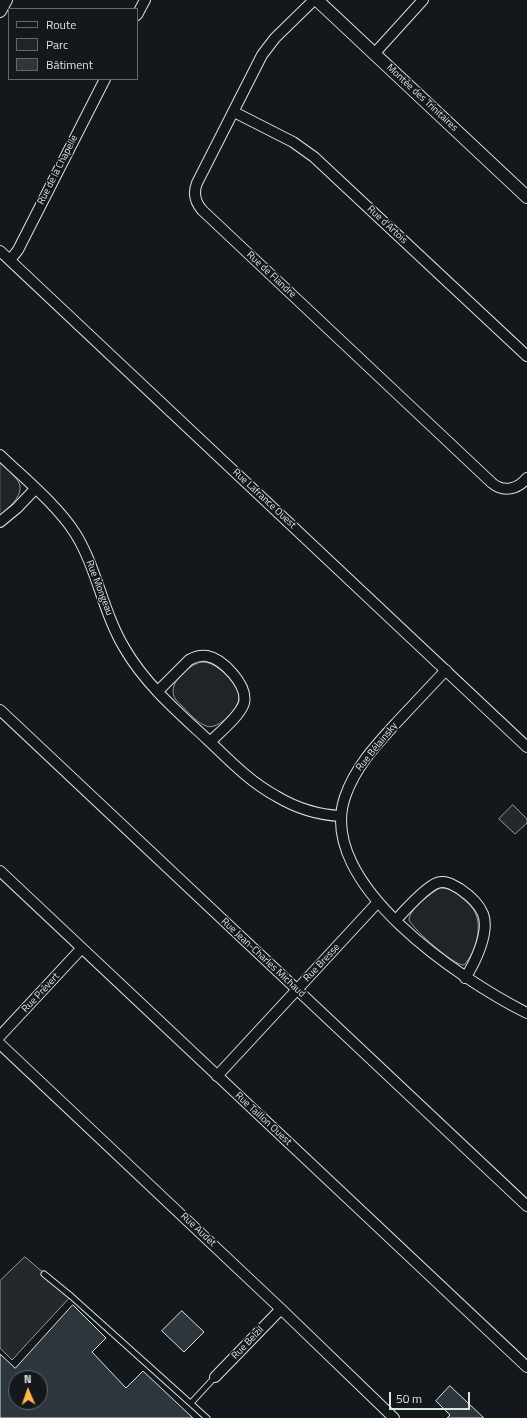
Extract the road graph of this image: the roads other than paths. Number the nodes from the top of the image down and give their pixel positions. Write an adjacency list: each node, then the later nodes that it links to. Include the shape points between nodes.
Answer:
1 (6, 0): 5 (street)
2 (145, 0): 6 (street)
3 (315, 0): 7 (street, Montée des Trinitaires); 9 (street, Rue de Flandre, via 266,49)
4 (423, 0): 7 (street)
5 (0, 11)
6 (138, 13)
7 (374, 54): 10 (street, Montée des Trinitaires)
8 (104, 80): 12 (street, Rue de la Chapelle, via 18,250)
9 (234, 112): 13 (street, Rue d'Artois, via 293,142 314,157); 15 (street, Rue de Flandre, via 196,186 195,197 200,207 492,483 509,489 519,486)
10 (527, 197)
11 (0, 251): 12 (street, Rue Lafrance Ouest)
12 (10, 260): 18 (street, Rue Lafrance Ouest)
13 (527, 356)
14 (0, 455): 16 (street, Rue Mongeau)
15 (527, 478)
16 (35, 489): 17 (street); 19 (street, Rue Mongeau, via 75,534 86,555 119,639 134,663)
17 (0, 522)
18 (446, 670): 22 (street, Rue Lafrance Ouest); 23 (street, Rue Bélainsky, via 362,764 345,796)
19 (158, 691): 21 (street, Rue Mongeau); 21 (street, via 195,657 212,658 230,671 240,683 245,697 238,713)
20 (0, 710): 29 (street, Rue Jean-Charles Michaud)
21 (210, 742): 23 (street, Rue Mongeau, via 244,773 274,795 300,808 329,816)
22 (527, 747)
23 (341, 816): 25 (street, Rue Bélainsky, via 350,860 362,882)
24 (0, 871): 27 (street, Rue Taillon Ouest)
25 (378, 902): 26 (street, Rue Bélainsky); 29 (street, Rue Bresse)
26 (396, 920): 28 (street, Rue Bélainsky); 28 (street, via 437,883 447,882 462,890 479,906 485,924 479,950)
27 (81, 949): 31 (street, Rue Prévert); 33 (street, Rue Taillon Ouest)
28 (465, 978): 30 (street, Rue Bélainsky)
29 (297, 990): 33 (street, Rue Bresse); 34 (street, Rue Jean-Charles Michaud)
30 (527, 1013)
31 (0, 1036)
32 (0, 1044): 36 (street, Rue Audet)
33 (217, 1076): 37 (street, Rue Taillon Ouest)
34 (527, 1206)
35 (44, 1274): 39 (lane)
36 (281, 1308): 38 (street, Rue Belzil); 41 (street, Rue Audet)
37 (527, 1367)
38 (215, 1377): 39 (lane)
39 (190, 1402): 40 (lane)
40 (207, 1418)
41 (394, 1418)

